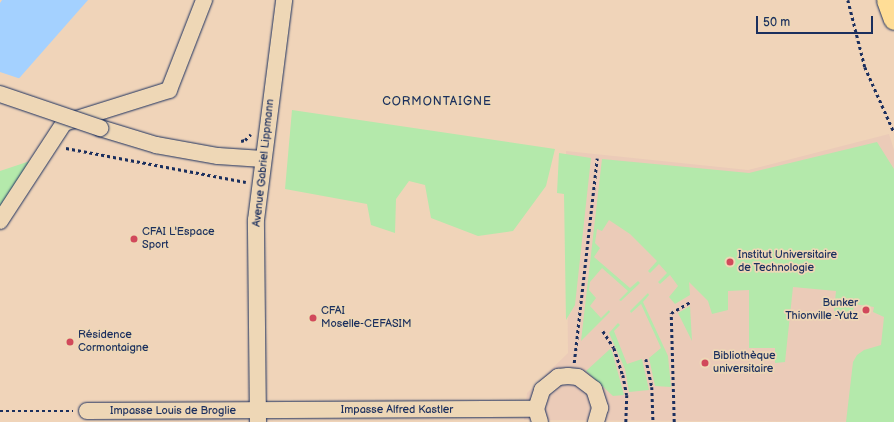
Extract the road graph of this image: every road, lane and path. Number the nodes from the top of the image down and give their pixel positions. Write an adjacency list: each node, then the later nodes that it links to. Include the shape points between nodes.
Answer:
1 (204, 0): 10 (street, via 169,90 64,123)
2 (284, 0): 12 (street, Avenue Gabriel Lippmann)
3 (848, 0): 8 (path, via 865,67)
4 (887, 0): 5 (main road)
5 (894, 19)
6 (0, 94): 12 (street, bridge, via 156,145 218,156)
7 (253, 126): 9 (path, via 252,133 245,140)
8 (894, 132)
9 (239, 141)
10 (48, 145): 13 (path); 14 (street)
11 (597, 158): 18 (path)
12 (263, 159): 13 (street, Avenue Gabriel Lippmann)
13 (260, 185): 21 (street, Avenue Gabriel Lippmann, via 256,220)
14 (0, 221)
15 (690, 302): 26 (path, via 671,313)
16 (603, 331): 24 (path, via 614,348 623,375)
17 (646, 359): 25 (path, via 652,387)
18 (573, 370)
19 (0, 411): 20 (path)
20 (87, 411): 21 (street, Impasse Louis de Broglie)
21 (258, 416): 22 (street, Impasse Alfred Kastler)
22 (538, 416): 23 (street, via 542,390 549,382 558,377 578,377 594,389 599,398 600,408)
23 (596, 422)
24 (626, 422)
25 (653, 422)
26 (674, 422)

